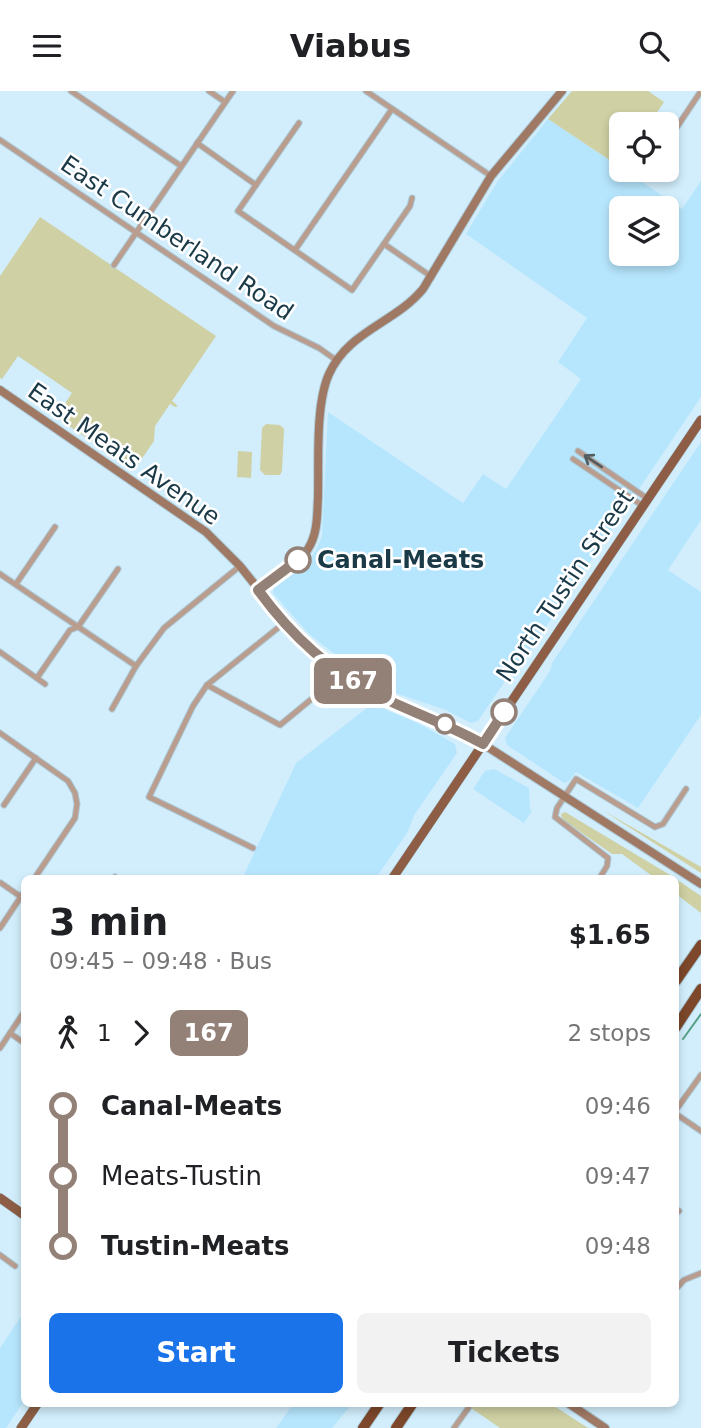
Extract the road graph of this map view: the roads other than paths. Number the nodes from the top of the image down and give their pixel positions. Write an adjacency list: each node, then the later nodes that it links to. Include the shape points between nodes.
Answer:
1 (71, 91): 13 (street)
2 (209, 91): 7 (street)
3 (233, 91): 7 (street)
4 (366, 91): 8 (street)
5 (562, 91): 14 (street)
6 (701, 91): 10 (street)
7 (225, 102): 12 (street)
8 (392, 109): 14 (street); 19 (street)
9 (299, 123): 15 (street)
10 (679, 124)
11 (0, 140): 17 (street, East Cumberland Road)
12 (197, 143): 13 (street); 15 (street)
13 (181, 166): 17 (street)
14 (491, 176): 21 (street)
15 (256, 185): 19 (street, via 238,211)
16 (412, 198): 18 (street)
17 (136, 232): 20 (street); 22 (street, East Cumberland Road, via 274,326)
18 (384, 244): 19 (street, via 352,290); 21 (street)
19 (295, 250)
20 (114, 265)
21 (432, 277): 22 (street, via 414,299 356,338)
22 (337, 360): 33 (street, via 322,402 313,539 298,559)
23 (0, 390): 29 (street, East Meats Avenue, via 187,518)
24 (701, 420): 27 (main road, North Tustin Street)
25 (578, 451): 27 (street, one-way to 25)
26 (573, 459): 27 (street)
27 (646, 502): 44 (main road, North Tustin Street)
28 (55, 527): 32 (street)
29 (240, 566): 33 (street, East Meats Avenue); 37 (street, via 172,619)
30 (118, 569): 35 (street)
31 (0, 574): 32 (street)
32 (16, 584): 35 (street)
33 (258, 590): 34 (street, East Meats Avenue)
34 (284, 623): 38 (street, East Meats Avenue); 41 (street)
35 (78, 627): 37 (street); 39 (street, via 70,630)
36 (0, 652): 39 (street)
37 (136, 666): 42 (street)
38 (342, 674): 41 (street, via 280,725); 44 (street, East Meats Avenue)
39 (37, 678): 40 (street)
40 (45, 684)
41 (207, 685): 49 (street, via 149,797)
42 (112, 709)
43 (0, 733): 45 (street)
44 (483, 744): 47 (street, East Meats Avenue); 51 (main road, North Tustin Street)
45 (36, 758): 48 (street); 50 (street, via 68,781 77,804 75,818)
46 (686, 789): 47 (street, via 663,824 655,827 576,779)
47 (564, 797): 52 (street, via 556,819 608,858); 54 (street, East Meats Avenue)
48 (4, 805)
49 (253, 848)
50 (37, 875)
51 (394, 875)
52 (601, 875)
53 (1, 883): 55 (street)
54 (701, 884)
55 (21, 895)
56 (21, 899): 57 (street)
57 (0, 928)
58 (701, 945): 59 (highway)
59 (679, 977)
60 (701, 989): 62 (highway)
61 (21, 1016): 63 (street)
62 (679, 1022)
63 (10, 1033): 64 (street); 65 (street)
64 (21, 1041)
65 (0, 1048)
66 (701, 1075): 67 (street)
67 (679, 1108)
68 (679, 1114): 69 (street)
69 (701, 1131)
70 (0, 1198): 71 (main road)
71 (21, 1213)
72 (0, 1255): 73 (street)
73 (15, 1266)
74 (701, 1273): 75 (street)
75 (679, 1286)
76 (35, 1407): 81 (main road)
77 (377, 1407): 82 (highway)
78 (410, 1407): 83 (highway)
79 (467, 1407): 84 (street)
80 (574, 1407): 85 (street)
81 (21, 1428)
82 (363, 1428)
83 (396, 1428)
84 (454, 1428)
85 (605, 1428)

